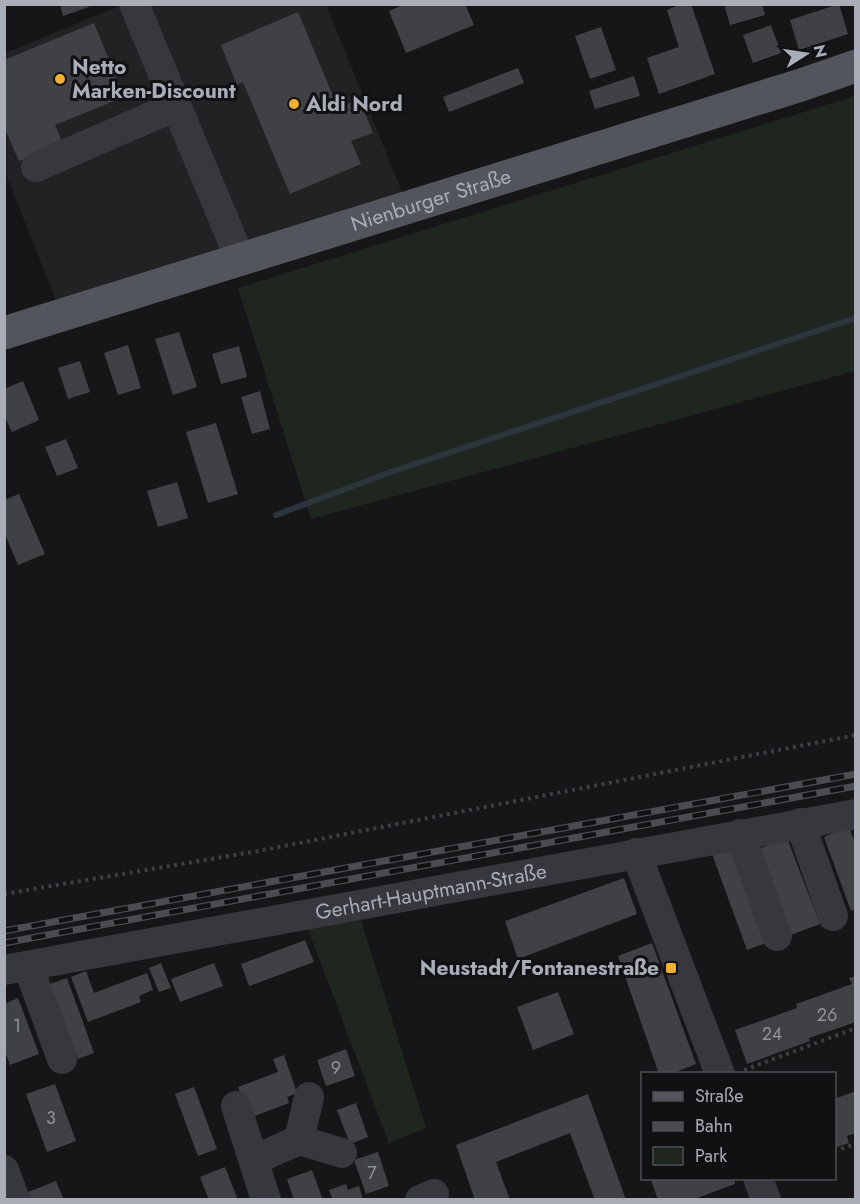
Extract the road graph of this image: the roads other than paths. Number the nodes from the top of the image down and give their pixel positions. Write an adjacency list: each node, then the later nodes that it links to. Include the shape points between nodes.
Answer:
1 (134, 4): 3 (street)
2 (855, 66): 5 (main road, Nienburger Straße)
3 (176, 106): 4 (street); 5 (street)
4 (36, 167)
5 (241, 261): 6 (main road, Nienburger Straße)
6 (4, 333)
7 (855, 814): 8 (street, Gerhart-Hauptmann-Straße)
8 (800, 823): 9 (street, Gerhart-Hauptmann-Straße); 11 (street)
9 (740, 834): 10 (street, Gerhart-Hauptmann-Straße); 12 (street)
10 (636, 853): 13 (street, Gerhart-Hauptmann-Straße); 15 (street)
11 (833, 916)
12 (777, 936)
13 (16, 968): 14 (street)
14 (62, 1059)
15 (719, 1072)
16 (309, 1097): 18 (street)
17 (236, 1106): 20 (street)
18 (298, 1140): 19 (street); 20 (street)
19 (342, 1153)
20 (254, 1160): 24 (street)
21 (4, 1170): 23 (street)
22 (758, 1180): 25 (street)
23 (15, 1200)
24 (266, 1200)
25 (766, 1200)

